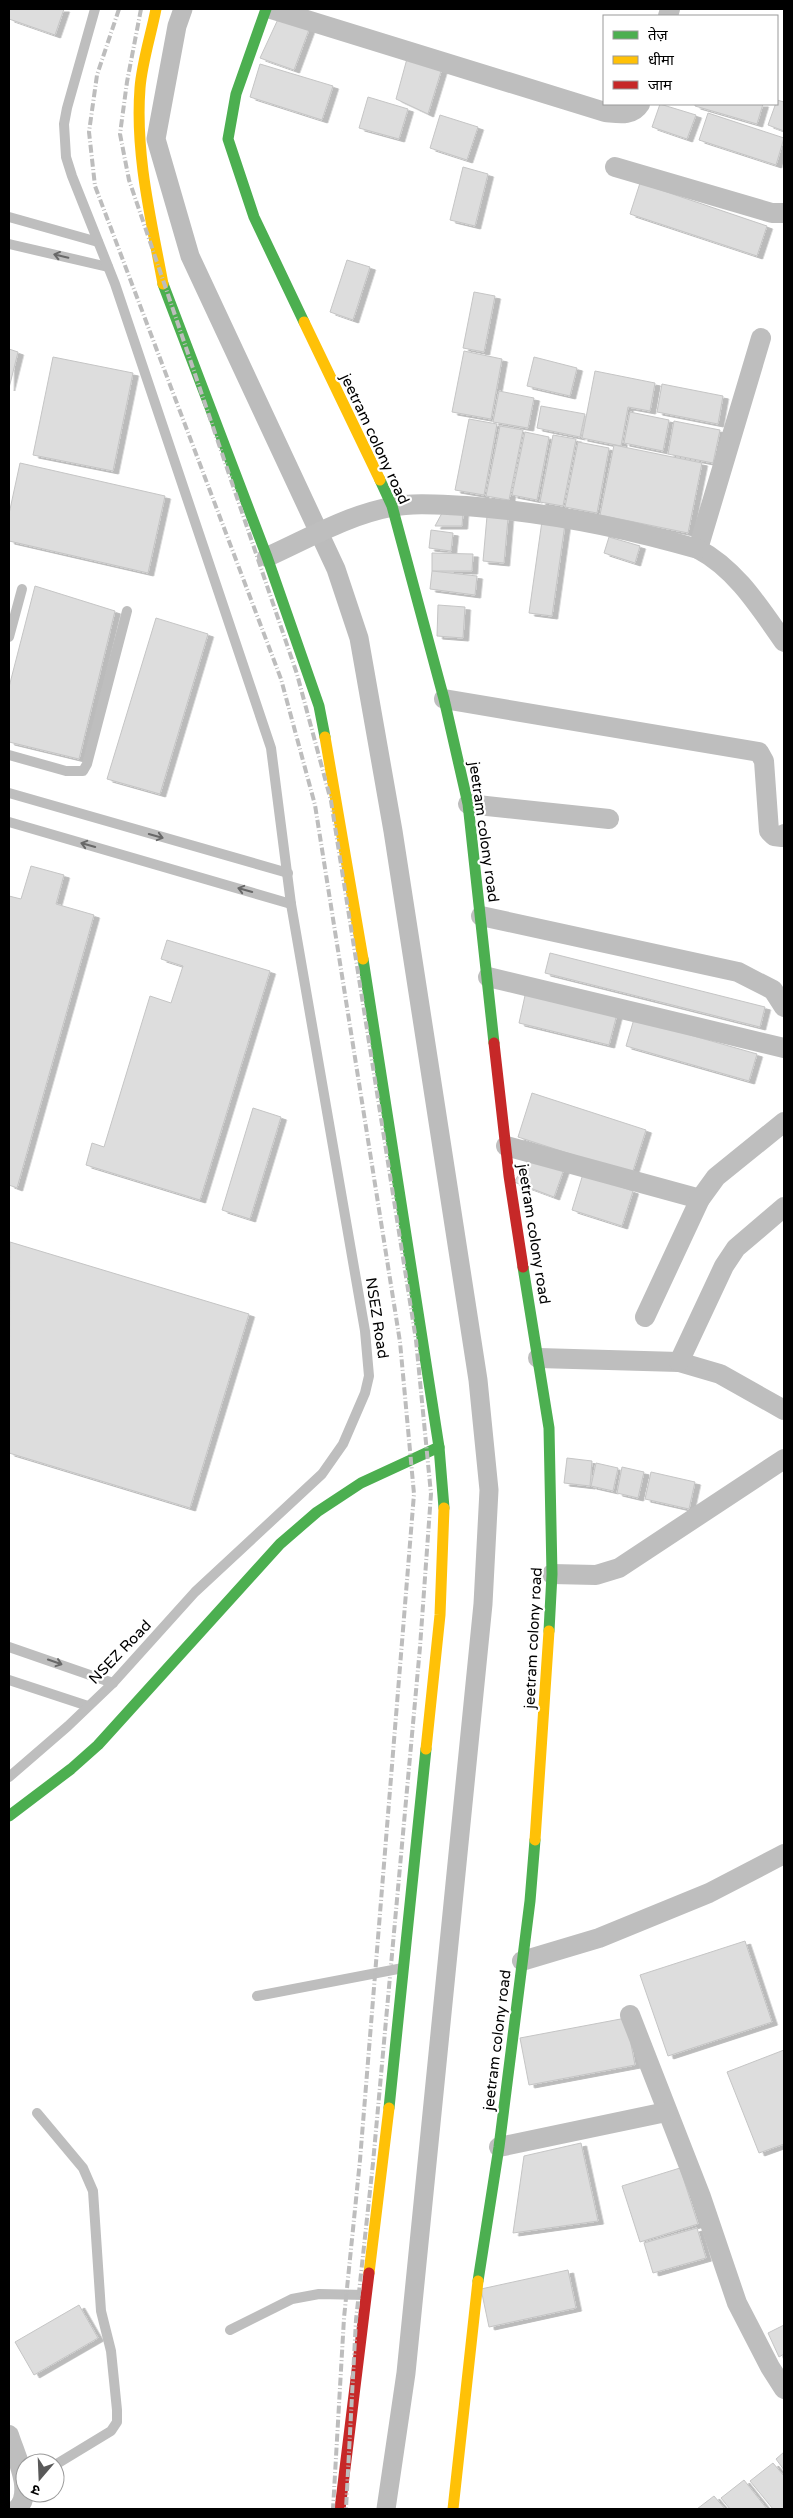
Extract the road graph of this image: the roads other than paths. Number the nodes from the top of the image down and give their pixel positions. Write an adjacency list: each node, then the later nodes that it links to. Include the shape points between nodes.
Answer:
1 (95, 9): 9 (lane, NSEZ Road, via 64,124 66,157)
2 (156, 9): 15 (street, via 140,86 139,131 164,292)
3 (266, 9): 13 (street, jeetram colony road, via 236,94 228,139 254,217)
4 (271, 9): 5 (street, via 605,112 625,114)
5 (639, 105)
6 (615, 167): 7 (street)
7 (784, 214)
8 (9, 217): 9 (lane)
9 (98, 242): 11 (lane, NSEZ Road)
10 (9, 244): 11 (lane, one-way to 10)
11 (108, 267): 27 (lane, NSEZ Road, via 271,748)
12 (761, 338): 14 (street)
13 (392, 506): 14 (street, via 436,504 523,510 666,539); 15 (street, via 363,514); 20 (street, jeetram colony road)
14 (698, 549): 19 (street, via 716,558 751,596)
15 (274, 554): 41 (street, via 319,706 345,846)
16 (22, 588): 18 (lane)
17 (127, 611): 21 (lane, via 83,771 66,771)
18 (9, 636)
19 (784, 642)
20 (444, 699): 23 (street, jeetram colony road); 26 (street, via 759,752 764,761 769,831 774,836 782,837)
21 (9, 755)
22 (9, 793): 27 (lane, one-way to 27)
23 (468, 804): 24 (street); 29 (street, jeetram colony road)
24 (609, 819)
25 (9, 822): 28 (lane, one-way to 25)
26 (784, 834)
27 (288, 873): 28 (lane, NSEZ Road)
28 (291, 904): 46 (lane, NSEZ Road, via 365,1331 369,1376 343,1444 322,1474 195,1592)
29 (481, 916): 30 (street, jeetram colony road); 31 (street, via 738,972 773,990)
30 (488, 977): 32 (street); 34 (street, jeetram colony road)
31 (784, 1007)
32 (784, 1048)
33 (784, 1122): 35 (street, via 716,1177)
34 (506, 1146): 35 (street); 38 (street, jeetram colony road)
35 (700, 1199): 37 (street)
36 (784, 1207): 39 (street, via 736,1248 724,1266)
37 (645, 1317)
38 (538, 1358): 39 (street); 43 (street, jeetram colony road, via 549,1428)
39 (679, 1362): 40 (street, via 720,1374)
40 (784, 1410)
41 (439, 1447): 49 (street, via 361,1483 317,1512 280,1544 98,1745); 52 (street, via 444,1506 440,1615)
42 (784, 1459): 43 (street, via 619,1568 596,1575)
43 (552, 1574): 51 (street, jeetram colony road, via 538,1804)
44 (9, 1647): 46 (lane, one-way to 46)
45 (9, 1680): 47 (lane)
46 (113, 1682): 47 (lane, NSEZ Road)
47 (88, 1706): 48 (lane, NSEZ Road)
48 (9, 1777)
49 (9, 1816)
50 (784, 1854): 51 (street, via 709,1892 599,1938)
51 (522, 1961): 57 (street, jeetram colony road)
52 (404, 1968): 53 (lane); 58 (street)
53 (258, 1996)
54 (630, 2015): 55 (street)
55 (666, 2112): 57 (street); 60 (street, via 701,2197 736,2303)
56 (37, 2114): 63 (lane, via 83,2168 93,2191 100,2302 117,2410 116,2422 110,2431)
57 (499, 2147): 65 (street, jeetram colony road, via 481,2254)
58 (366, 2295): 59 (lane, via 319,2294 292,2299); 64 (street)
59 (230, 2330)
60 (784, 2389)
61 (9, 2435): 62 (street)
62 (15, 2454)
63 (65, 2459)
64 (340, 2509)
65 (454, 2509)

